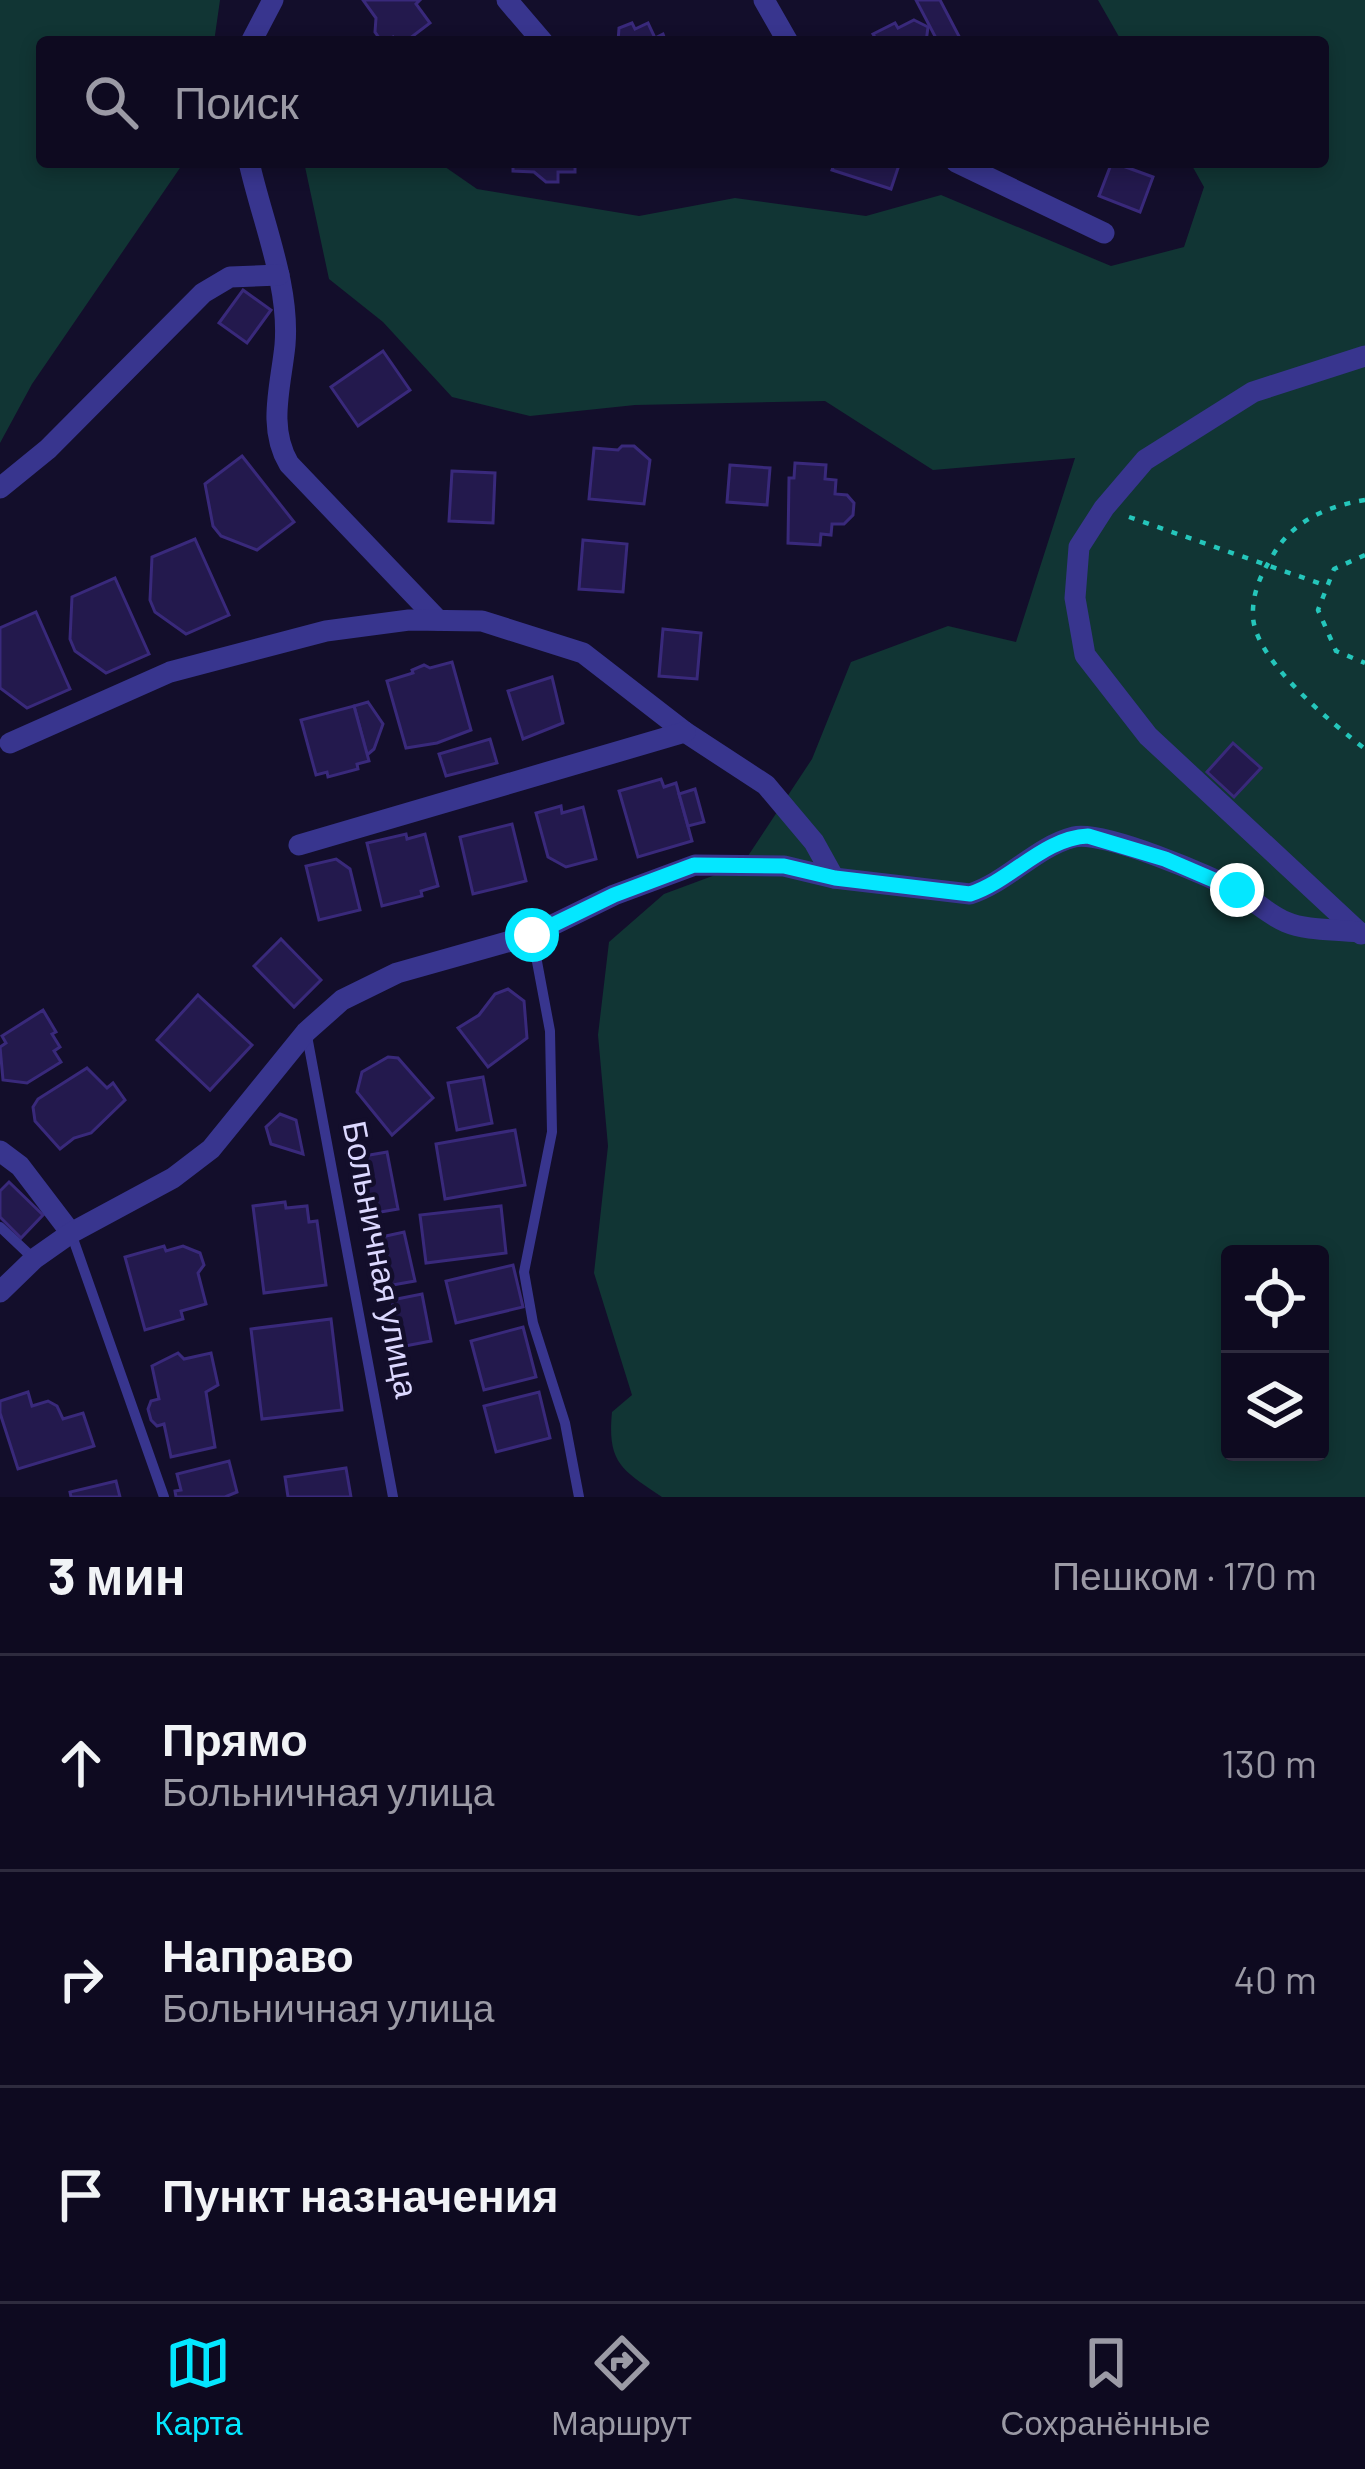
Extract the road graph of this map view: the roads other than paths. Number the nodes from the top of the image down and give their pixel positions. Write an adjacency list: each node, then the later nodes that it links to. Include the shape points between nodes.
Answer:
1 (273, 0): 4 (street)
2 (507, 0): 5 (street)
3 (764, 0): 6 (street)
4 (254, 36)
5 (538, 36)
6 (785, 36)
7 (251, 168): 10 (street)
8 (969, 168): 9 (street)
9 (1104, 233)
10 (279, 275): 12 (street, via 230,277 203,293); 13 (street, via 279,447)
11 (1365, 356): 18 (street, via 1253,392 1145,460 1079,548 1075,598 1085,655 1148,736)
12 (0, 488)
13 (438, 620): 14 (street, via 482,621 583,653); 15 (street, via 326,631 170,672)
14 (685, 732): 16 (street); 17 (street, via 766,784)
15 (10, 742)
16 (299, 845)
17 (835, 878): 18 (street, via 970,894 1061,842 1088,836 1183,866 1280,920); 19 (street, via 784,866 694,865)
18 (1362, 934)
19 (532, 935): 20 (street, via 397,974 342,1000); 28 (lane, via 550,1031 552,1132 524,1272)
20 (306, 1032): 23 (street, via 211,1149); 27 (lane, Больничная улица)
21 (0, 1151): 23 (street)
22 (0, 1227): 24 (lane)
23 (70, 1233): 24 (street); 26 (lane)
24 (34, 1259): 25 (street)
25 (0, 1292)
26 (164, 1497)
27 (394, 1497)
28 (579, 1497)

